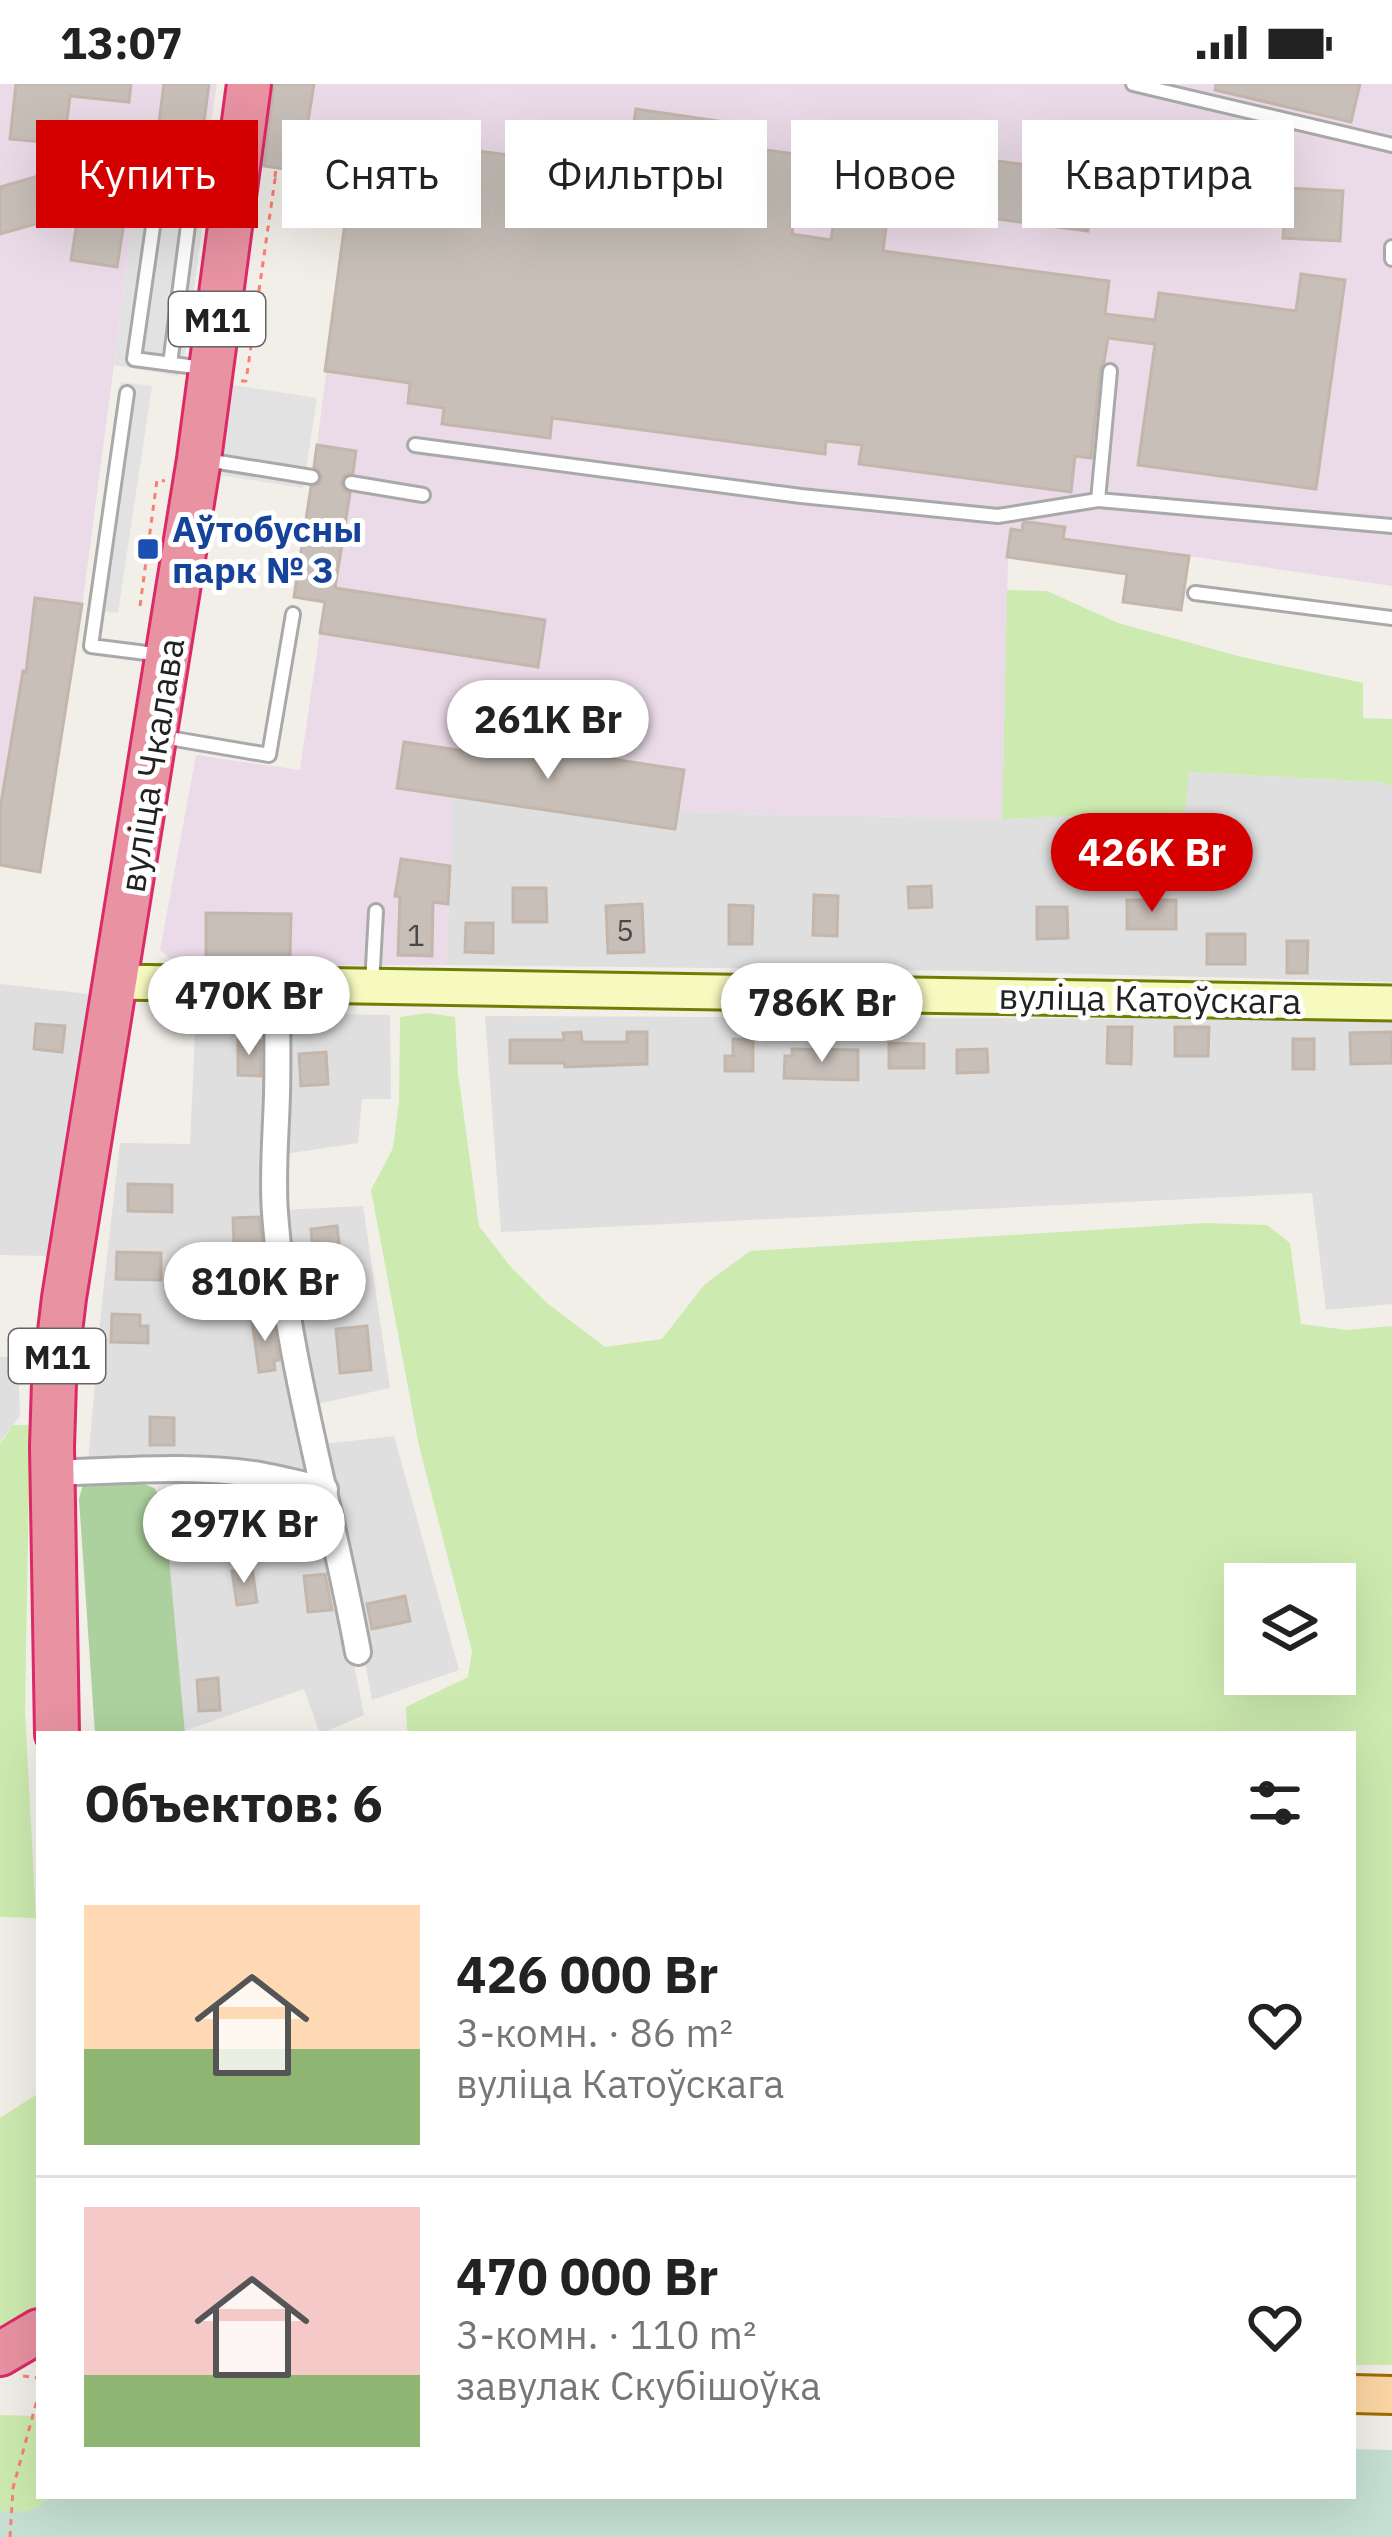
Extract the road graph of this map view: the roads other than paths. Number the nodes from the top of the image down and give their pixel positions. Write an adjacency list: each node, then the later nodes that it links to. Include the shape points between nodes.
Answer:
1 (250, 84): 6 (highway, вуліца Чкалава / М11)
2 (1132, 84): 3 (lane)
3 (1392, 145)
4 (1392, 247): 5 (lane)
5 (1392, 259)
6 (205, 371): 6 (lane, via 134,359 159,185 183,171 194,179); 10 (highway, вуліца Чкалава / М11)
7 (1110, 371): 14 (lane)
8 (128, 393): 19 (lane, via 92,646)
9 (415, 445): 14 (lane, via 998,516)
10 (199, 459): 11 (lane); 19 (highway, вуліца Чкалава / М11)
11 (312, 477)
12 (351, 484): 13 (lane)
13 (423, 495)
14 (1098, 500): 15 (lane)
15 (1392, 526)
16 (1195, 593): 18 (lane)
17 (292, 614): 20 (lane, via 269,755)
18 (1392, 618)
19 (169, 656): 20 (highway, вуліца Чкалава / М11)
20 (156, 736): 22 (highway, вуліца Чкалава / М11)
21 (376, 911): 24 (lane)
22 (117, 982): 23 (main road, вуліца Катоўскага); 26 (highway, вуліца Чкалава / М11, via 64,1298)
23 (277, 985): 24 (main road, вуліца Катоўскага); 27 (street, via 275,1214)
24 (372, 986): 25 (main road, вуліца Катоўскага)
25 (1392, 1003)
26 (52, 1473): 27 (street, via 215,1471); 29 (highway, вуліца Чкалава / М11)
27 (325, 1489): 28 (street)
28 (358, 1652)
29 (56, 1731)
30 (36, 2333): 31 (highway)
31 (0, 2355): 32 (highway)
32 (36, 2359)
33 (1356, 2394): 34 (main road)
34 (1392, 2395)

